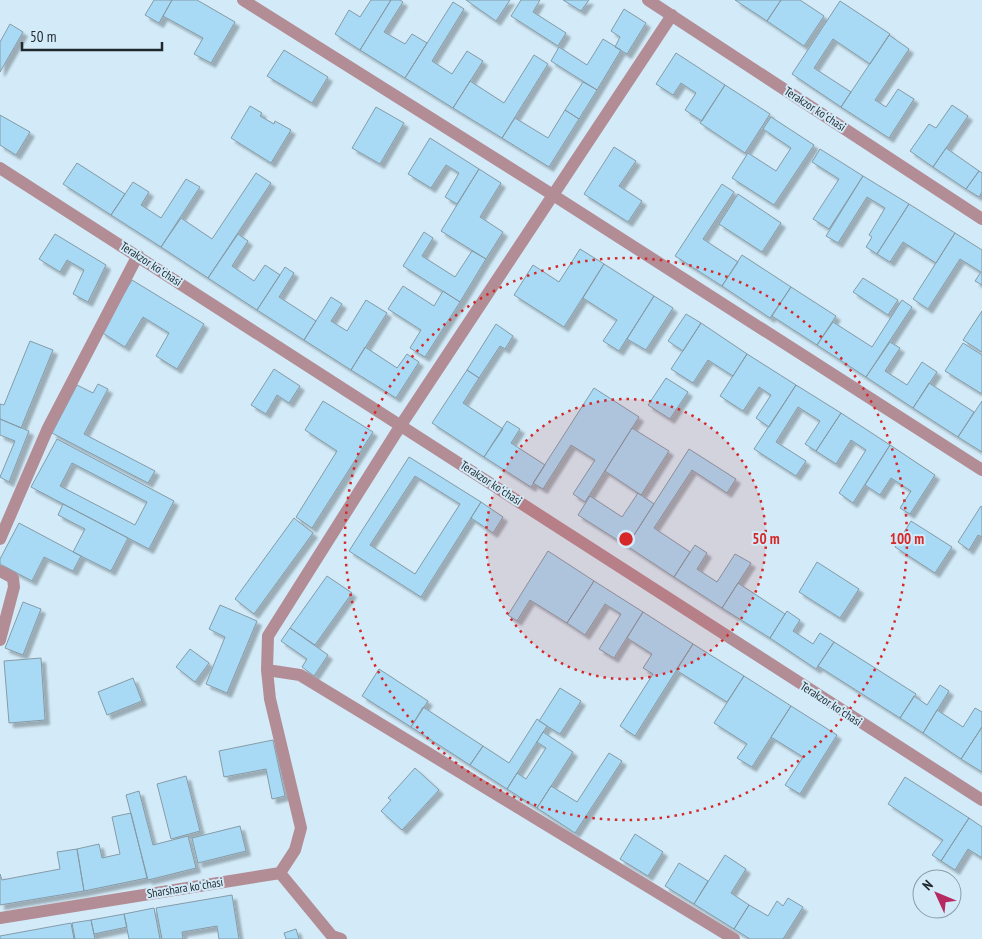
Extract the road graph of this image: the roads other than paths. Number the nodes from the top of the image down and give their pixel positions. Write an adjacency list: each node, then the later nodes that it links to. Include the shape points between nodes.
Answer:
1 (242, 0): 5 (street)
2 (648, 0): 3 (street, Terakzor koʻchasi)
3 (672, 15): 5 (street); 6 (street, Terakzor koʻchasi)
4 (0, 168): 7 (street, Terakzor koʻchasi)
5 (553, 195): 8 (street); 9 (street)
6 (982, 219)
7 (138, 255): 8 (street, Terakzor koʻchasi); 10 (street, via 48,428)
8 (401, 425): 13 (street, via 268,636); 14 (street, Terakzor koʻchasi)
9 (982, 470)
10 (0, 539)
11 (0, 571): 12 (street, via 13,578 14,587)
12 (0, 640)
13 (267, 670): 15 (street, via 270,699 301,828 295,850); 18 (street, via 300,676)
14 (982, 800)
15 (280, 873): 16 (street, Sharshara koʻchasi); 17 (street)
16 (0, 918)
17 (335, 938)
18 (734, 939)

